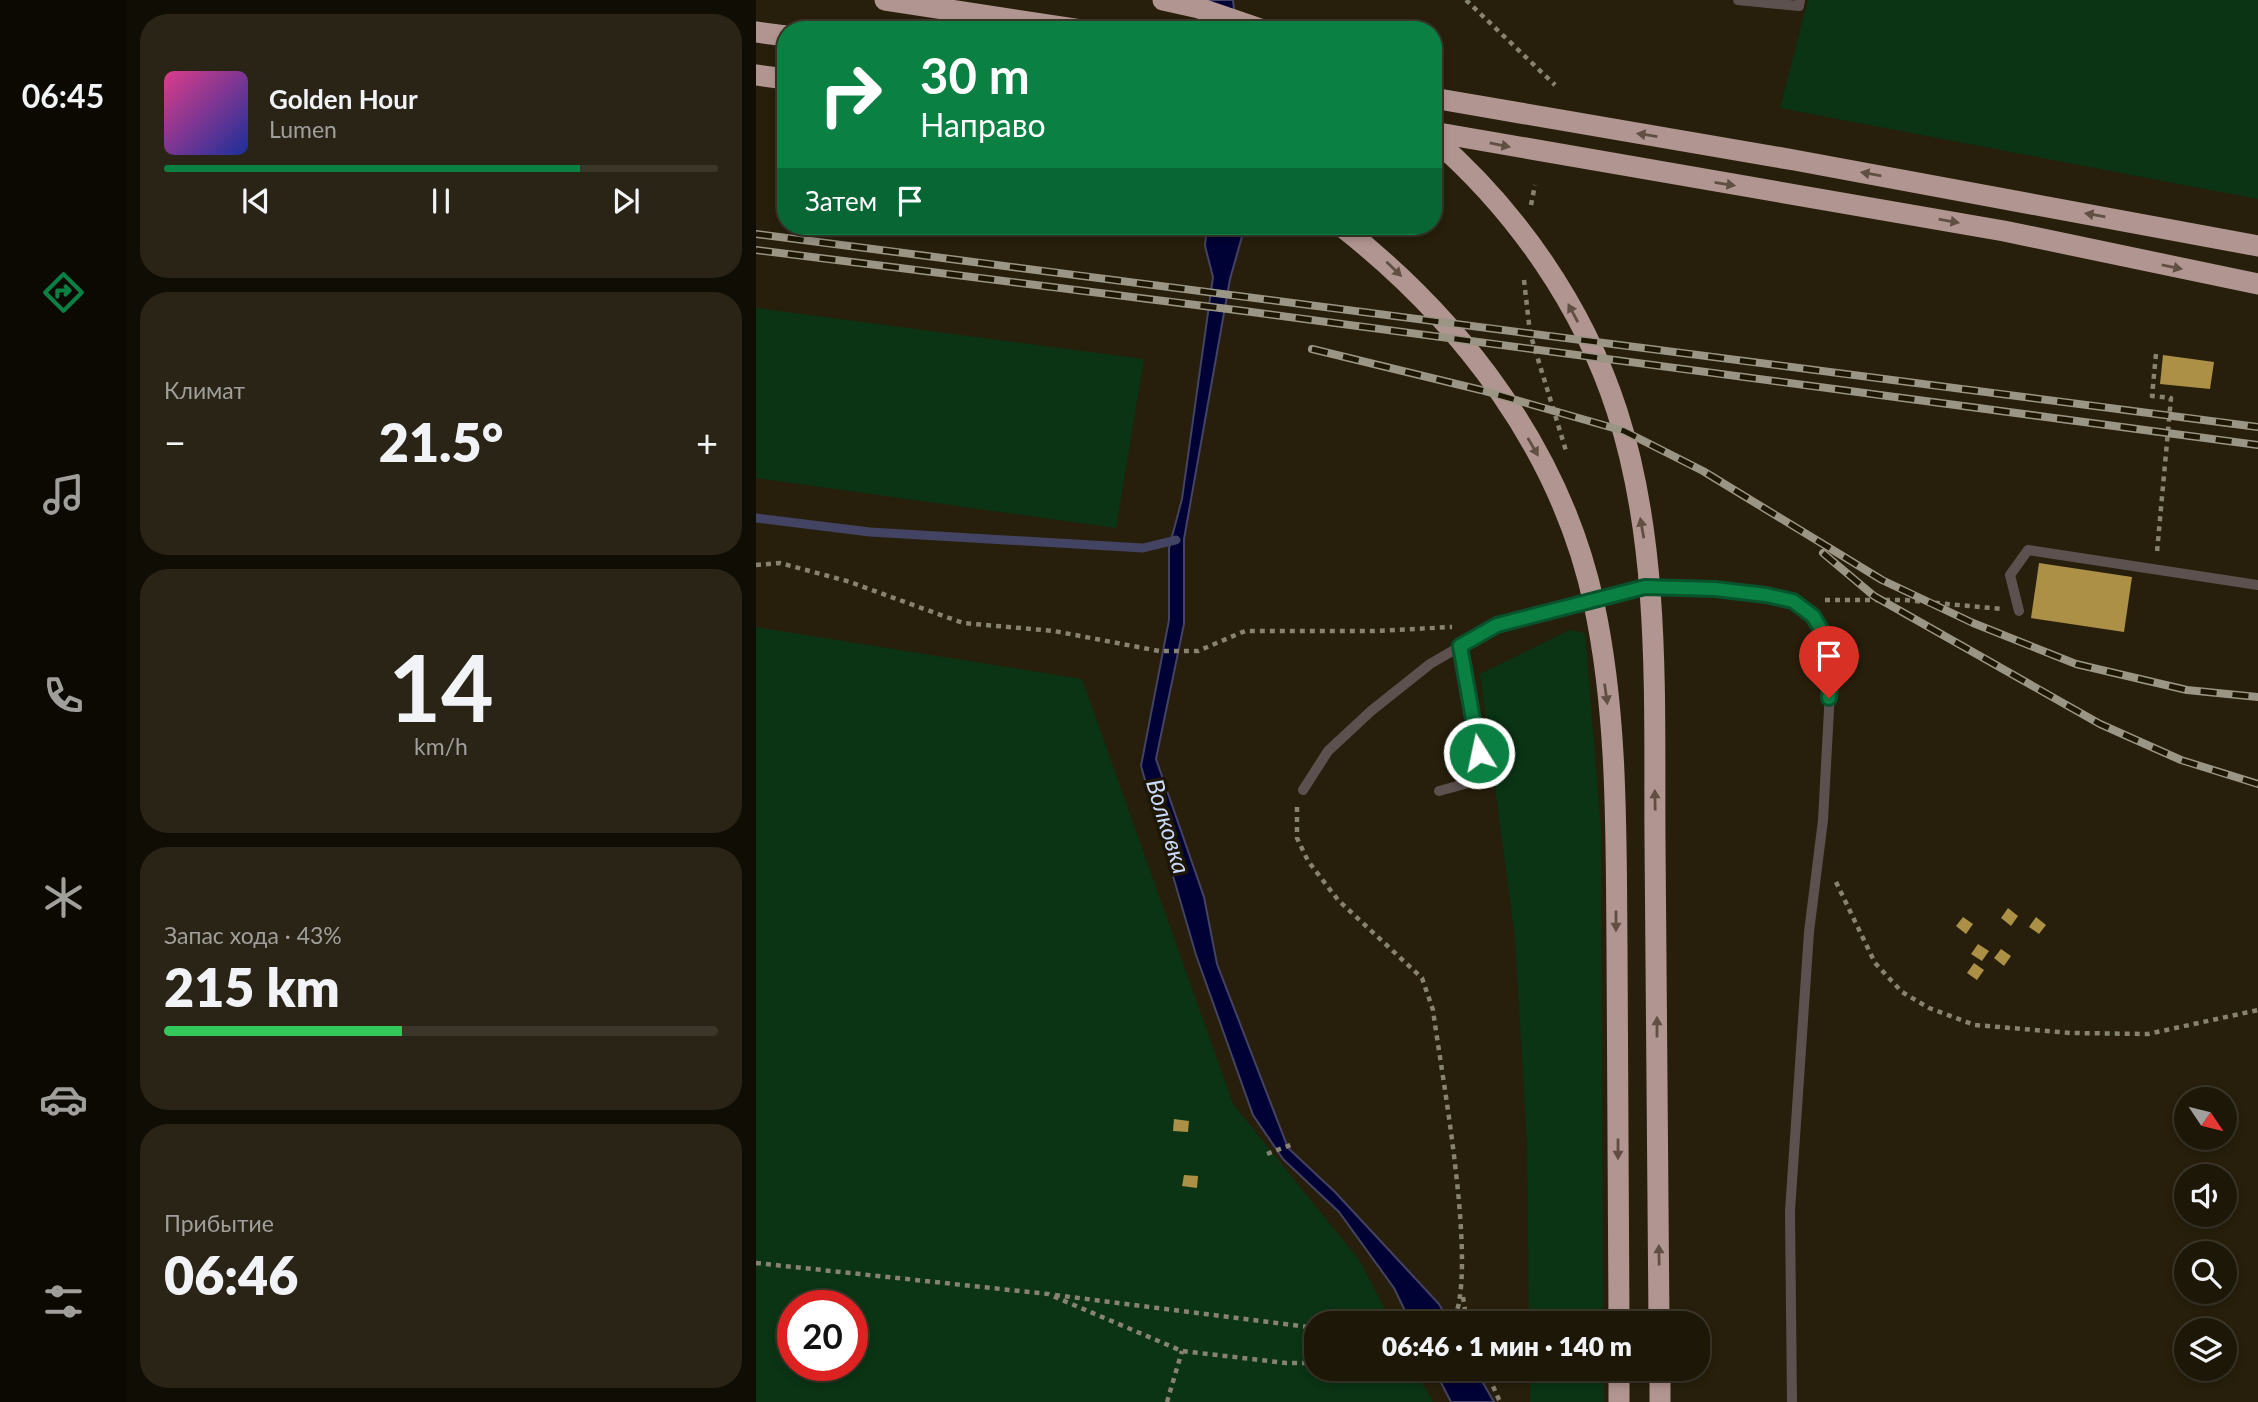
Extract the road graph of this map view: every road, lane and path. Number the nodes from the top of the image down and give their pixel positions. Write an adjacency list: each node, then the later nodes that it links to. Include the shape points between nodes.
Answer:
1 (885, 0): 6 (highway)
2 (1163, 0): 7 (highway)
3 (1466, 0): 12 (path)
4 (1738, 0): 5 (lane, via 1799,6)
5 (1800, 0)
6 (1027, 21)
7 (1237, 21)
8 (756, 32): 9 (highway)
9 (777, 35)
10 (756, 75): 11 (highway)
11 (777, 78)
12 (1555, 85)
13 (1442, 100): 19 (highway, one-way to 13)
14 (1442, 134): 21 (highway, one-way to 21, via 2004,231)
15 (1442, 146): 43 (highway, one-way to 15, via 1650,596 1628,451 1592,348 1556,279 1519,229)
16 (1535, 185): 17 (path)
17 (1530, 209)
18 (1352, 235): 42 (highway, one-way to 42, via 1440,314 1509,406 1546,468 1594,603 1616,806)
19 (2258, 246)
20 (1523, 269): 23 (path, via 1530,333)
21 (2258, 284)
22 (2156, 354): 25 (path, via 2152,396 2171,398)
23 (1570, 462)
24 (756, 565): 29 (path, via 780,563 847,581 963,624 1054,631 1159,651 1198,651 1245,631)
25 (2155, 570): 26 (lane); 28 (lane, via 2028,550 2010,575)
26 (2258, 585)
27 (1793, 601): 28 (path, via 1904,600); 30 (lane, via 1715,589 1645,587 1497,625); 54 (lane, via 1813,616 1825,636 1831,673 1790,1211)
28 (2019, 611)
29 (1456, 627)
30 (1460, 646): 31 (lane, via 1371,711 1328,751); 32 (lane, via 1483,779)
31 (1303, 790): 39 (path, via 1295,813 1297,838 1308,862 1338,900 1422,978 1433,1010 1464,1250)
32 (1439, 791)
33 (1830, 869): 34 (path, via 1875,963 1902,992 1975,1025 2148,1034)
34 (2258, 1010)
35 (1293, 1144): 36 (path)
36 (1267, 1154)
37 (756, 1262): 38 (path)
38 (1048, 1294): 44 (path); 45 (path)
39 (1463, 1296): 40 (path); 41 (path)
40 (1457, 1311)
41 (1465, 1311)
42 (1619, 1311)
43 (1659, 1311)
44 (1304, 1326)
45 (1182, 1352): 46 (path); 50 (path)
46 (1304, 1363)
47 (1491, 1381): 51 (path)
48 (1619, 1381): 52 (highway)
49 (1660, 1381): 53 (highway)
50 (1167, 1402)
51 (1500, 1402)
52 (1619, 1402)
53 (1660, 1402)
54 (1792, 1402)

